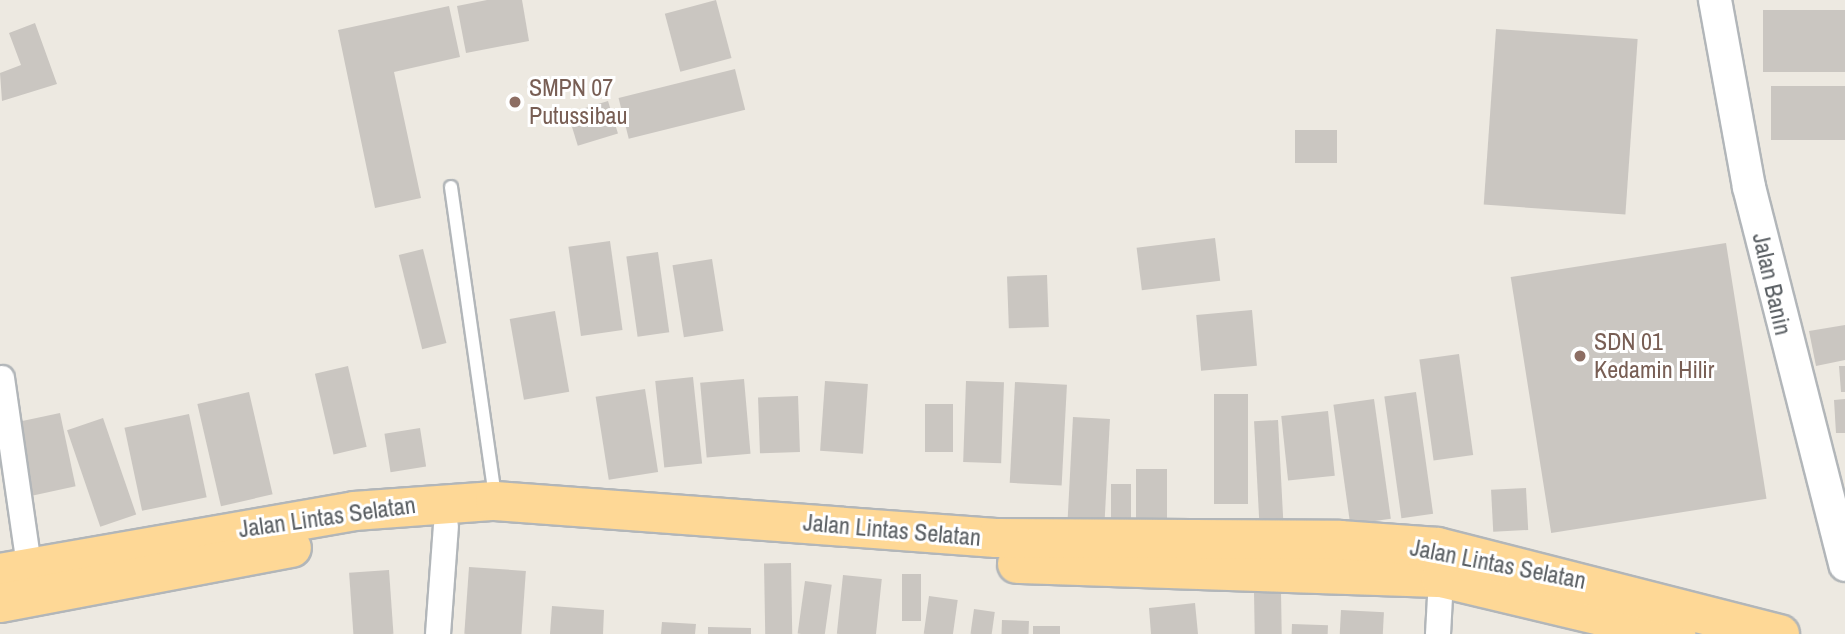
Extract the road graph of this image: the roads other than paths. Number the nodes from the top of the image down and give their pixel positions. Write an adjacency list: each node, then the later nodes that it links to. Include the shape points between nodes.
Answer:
1 (1715, 0): 8 (street, Jalan Banin, via 1749,187)
2 (451, 187): 4 (lane)
3 (2, 378): 9 (street)
4 (495, 501): 6 (highway, Jalan Lintas Selatan); 7 (highway, Jalan Lintas Selatan, via 354,511)
5 (446, 526): 6 (highway, Jalan Lintas Selatan, via 601,528); 7 (highway, Jalan Lintas Selatan); 12 (street)
6 (995, 550): 10 (highway, Jalan Lintas Selatan); 15 (highway, Jalan Lintas Selatan, via 1340,540 1438,547)
7 (198, 551): 9 (highway, Jalan Lintas Selatan); 11 (highway, Jalan Lintas Selatan)
8 (1845, 565)
9 (14, 570)
10 (1441, 578): 13 (street); 14 (highway, Jalan Lintas Selatan)
11 (0, 603)
12 (438, 634)
13 (1438, 634)
14 (1676, 634)
15 (1780, 634)

